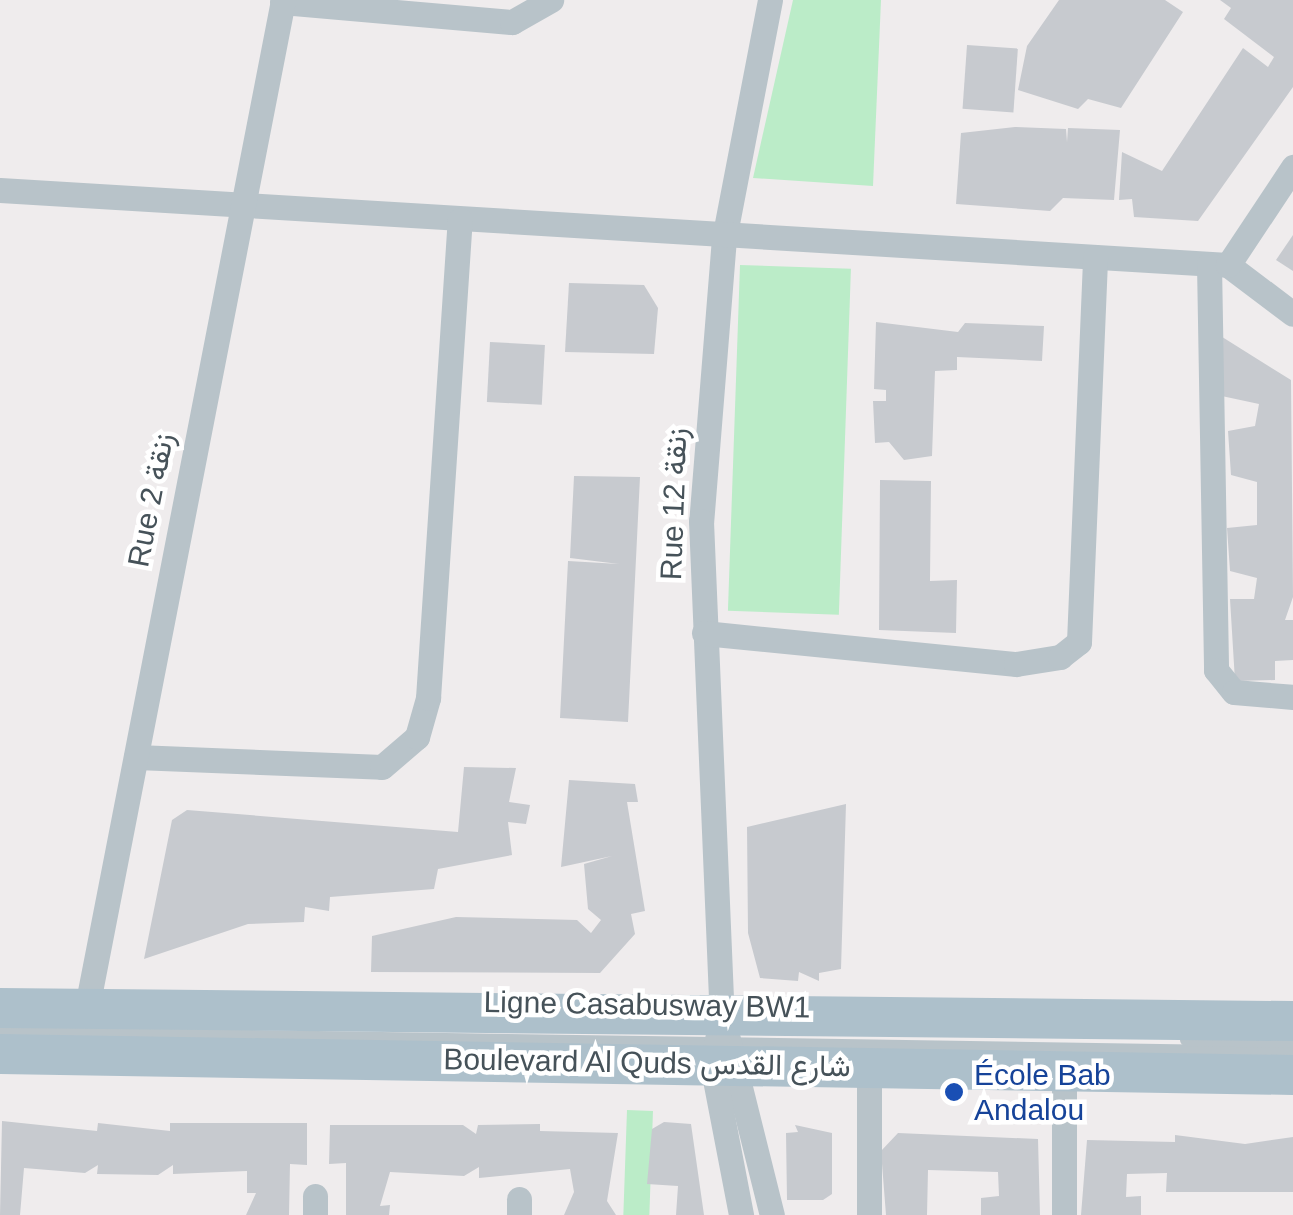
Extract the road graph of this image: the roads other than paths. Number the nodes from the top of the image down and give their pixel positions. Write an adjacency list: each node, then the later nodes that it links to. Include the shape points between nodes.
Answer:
1 (551, 0): 3 (street, via 512,22)
2 (770, 0): 8 (street, Rue 12 زنقة)
3 (282, 1): 6 (street, Rue 2 زنقة)
4 (1293, 167): 10 (street)
5 (0, 190): 6 (street)
6 (239, 205): 7 (street); 14 (street, Rue 2 زنقة)
7 (460, 220): 8 (street); 14 (street, via 428,698 417,737 382,767)
8 (724, 238): 9 (street); 12 (street, Rue 12 زنقة, via 702,521)
9 (1095, 257): 10 (street); 12 (street, via 1079,642 1060,657 1016,664)
10 (1219, 264): 11 (street); 13 (street, via 1216,670 1234,692)
11 (1293, 314)
12 (704, 634): 20 (street, Rue 12 زنقة)
13 (1293, 697)
14 (136, 757): 16 (street, Rue 2 زنقة)
15 (0, 1008): 16 (main road, Boulevard Al Quds شارع القدس)
16 (86, 1012): 20 (main road, Boulevard Al Quds شارع القدس)
17 (0, 1019): 20 (lane, Ligne Casabusway BW1)
18 (1293, 1021): 20 (main road, Boulevard Al Quds شارع القدس)
19 (0, 1032): 20 (lane, Ligne Casabusway BW1)
20 (723, 1041): 21 (lane, Ligne Casabusway BW1); 22 (lane, Ligne Casabusway BW1); 23 (main road, Boulevard Al Quds شارع القدس); 24 (main road, Boulevard Al Quds شارع القدس); 27 (street); 28 (street)
21 (1293, 1042)
22 (1293, 1052)
23 (0, 1054)
24 (869, 1066): 25 (main road, Boulevard Al Quds شارع القدس); 29 (street)
25 (1064, 1068): 26 (main road, Boulevard Al Quds شارع القدس); 30 (street)
26 (1293, 1075)
27 (741, 1215)
28 (772, 1215)
29 (868, 1215)
30 (1064, 1215)

